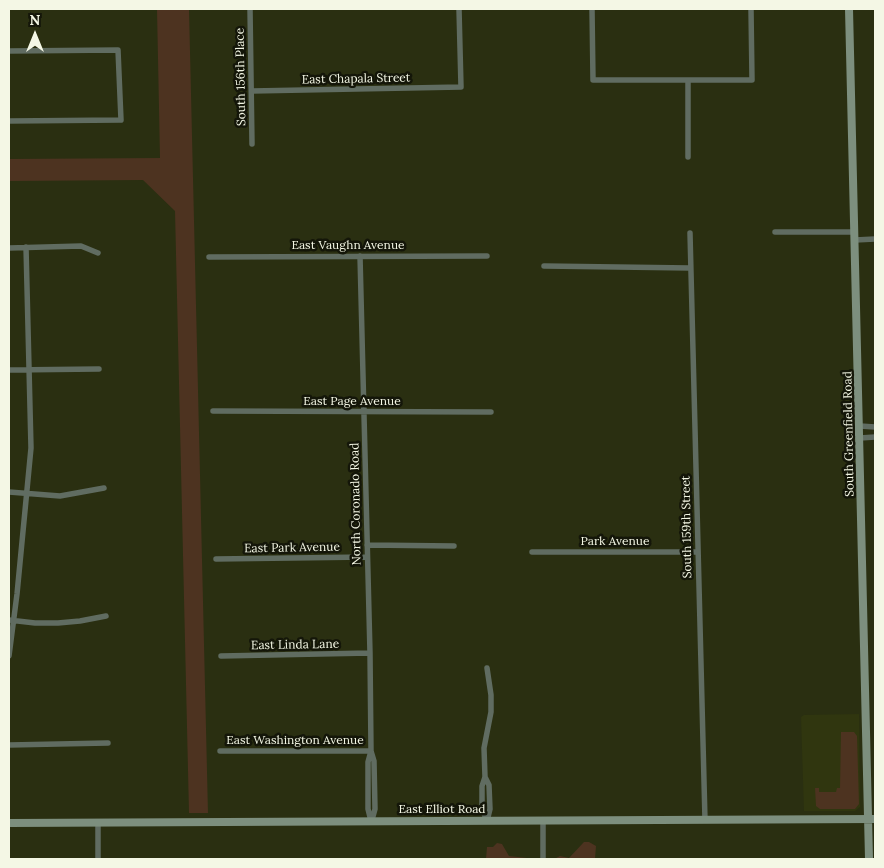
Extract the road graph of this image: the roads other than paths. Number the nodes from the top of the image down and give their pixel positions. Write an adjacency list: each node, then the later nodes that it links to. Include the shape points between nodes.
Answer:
1 (250, 9): 8 (street, South 156th Place)
2 (459, 9): 8 (street, East Chapala Street, via 461,87)
3 (592, 9): 7 (street, via 593,80)
4 (752, 9): 7 (street, via 752,80)
5 (848, 9): 14 (main road, South Greenfield Road)
6 (9, 51): 9 (street, via 118,50 121,120)
7 (688, 80): 11 (street)
8 (252, 91): 10 (street, South 156th Place)
9 (9, 121)
10 (252, 144)
11 (688, 157)
12 (775, 232): 14 (street)
13 (690, 233): 23 (street, South 159th Street)
14 (855, 236): 15 (street); 30 (main road, South Greenfield Road)
15 (875, 239)
16 (26, 247): 17 (street); 18 (street, via 81,246); 26 (street)
17 (9, 248)
18 (98, 253)
19 (360, 256): 20 (street, East Vaughn Avenue); 21 (street, East Vaughn Avenue); 28 (street, North Coronado Road)
20 (487, 256)
21 (209, 257)
22 (544, 266): 23 (street)
23 (690, 268): 40 (street, South 159th Street)
24 (99, 369): 26 (street)
25 (9, 370): 26 (street)
26 (30, 370): 36 (street)
27 (213, 411): 28 (street, East Page Avenue)
28 (365, 412): 29 (street, East Page Avenue); 37 (street, North Coronado Road)
29 (491, 412)
30 (860, 426): 31 (street); 33 (main road, South Greenfield Road)
31 (875, 427)
32 (875, 437): 33 (street)
33 (860, 438): 53 (main road, South Greenfield Road)
34 (104, 488): 36 (street, via 60,496)
35 (9, 492): 36 (street)
36 (28, 494): 44 (street)
37 (367, 545): 38 (street); 41 (street, North Coronado Road)
38 (454, 546)
39 (532, 552): 40 (street, Park Avenue)
40 (698, 552): 54 (street, South 159th Street)
41 (367, 557): 42 (street, East Park Avenue); 45 (street, North Coronado Road)
42 (216, 559)
43 (106, 616): 44 (street, via 58,623)
44 (11, 620): 46 (street)
45 (370, 654): 47 (street, East Linda Lane); 51 (street, North Coronado Road)
46 (9, 656)
47 (221, 656)
48 (487, 668): 56 (street, via 490,712 482,786 482,809)
49 (108, 744): 50 (street)
50 (9, 745)
51 (371, 751): 52 (street, East Washington Avenue); 55 (street, North Coronado Road, via 375,809)
52 (220, 752)
53 (872, 819): 54 (main road, East Elliot Road); 62 (main road, South Greenfield Road)
54 (704, 820): 57 (main road, East Elliot Road)
55 (372, 821): 56 (main road, East Elliot Road); 58 (main road, East Elliot Road)
56 (487, 821): 57 (main road, East Elliot Road)
57 (543, 821): 61 (street)
58 (98, 822): 59 (main road, East Elliot Road); 60 (street)
59 (9, 823)
60 (98, 859)
61 (543, 859)
62 (869, 859)

